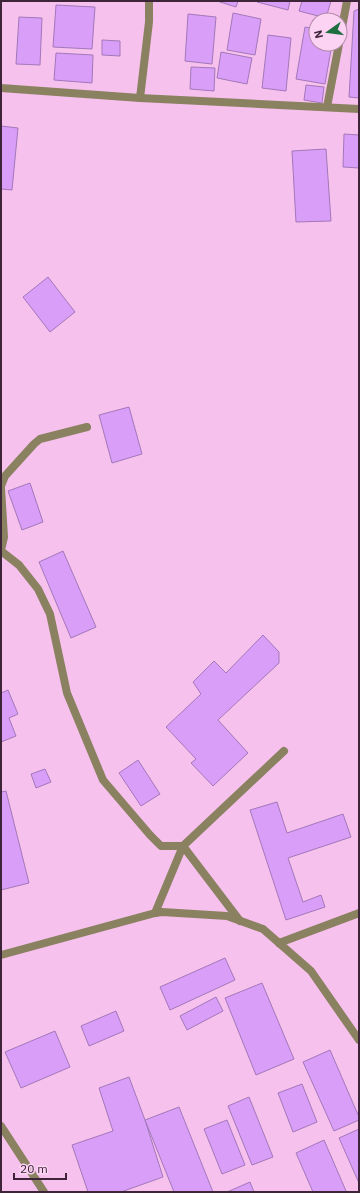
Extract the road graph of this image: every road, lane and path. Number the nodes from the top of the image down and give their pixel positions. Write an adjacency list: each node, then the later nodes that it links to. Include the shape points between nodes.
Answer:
1 (149, 1): 6 (street)
2 (347, 1): 3 (street)
3 (345, 12)
4 (338, 52): 7 (street)
5 (1, 88): 6 (street)
6 (140, 98): 7 (street)
7 (327, 108): 8 (street)
8 (359, 109)
9 (87, 426): 10 (street, via 40,439 5,476)
10 (1, 487): 11 (street, via 4,537)
11 (1, 550): 13 (street, via 19,565 38,589 50,614 67,693 103,780 161,846)
12 (284, 751): 13 (street)
13 (183, 846): 14 (street); 16 (street)
14 (154, 913): 16 (street, via 227,916); 18 (street)
15 (359, 913): 17 (street)
16 (240, 921): 17 (street, via 263,929)
17 (279, 943): 19 (street, via 311,971)
18 (1, 955)
19 (358, 1038)
20 (1, 1126): 21 (street)
21 (44, 1192)

